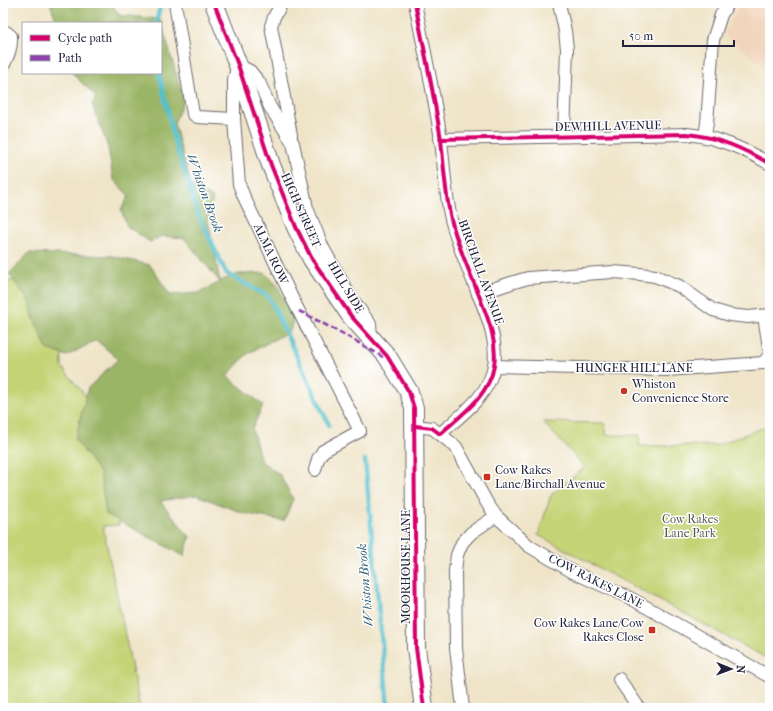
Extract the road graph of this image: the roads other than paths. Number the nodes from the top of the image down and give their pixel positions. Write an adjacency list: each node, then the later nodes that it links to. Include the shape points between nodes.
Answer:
1 (175, 3): 10 (street, via 193,114 197,118)
2 (214, 3): 8 (street, HIGH STREET)
3 (282, 3): 14 (street, HILL SIDE, via 271,26)
4 (415, 3): 13 (street, BIRCHALL AVENUE)
5 (559, 3): 11 (street, via 567,49)
6 (728, 3): 12 (street, via 712,40)
7 (3, 33): 9 (street, via 11,36 12,42)
8 (238, 65): 10 (street, ALMA ROW, via 234,79); 14 (street, HILL SIDE, via 250,71 259,82 270,107); 18 (street, HIGH STREET, via 271,165 296,227 330,287)
9 (3, 66)
10 (234, 119): 23 (street, ALMA ROW, via 239,184 244,197 360,431 324,451 318,459)
11 (564, 136): 12 (street, DEWHILL AVENUE); 13 (street, DEWHILL AVENUE)
12 (705, 136): 15 (street, DEWHILL AVENUE, via 728,143)
13 (440, 139): 16 (street, BIRCHALL AVENUE, via 450,217)
14 (293, 143): 18 (street, HILL SIDE, via 307,208 323,248 350,296 370,324)
15 (770, 164)
16 (478, 294): 17 (street, via 528,278 613,272 640,274 655,276 679,286 714,310 730,315); 20 (street, BIRCHALL AVENUE, via 492,333)
17 (767, 316): 19 (street, HUNGER HILL LANE)
18 (372, 339): 21 (street, HIGH STREET, via 387,356 409,392 414,408)
19 (770, 355): 20 (street, HUNGER HILL LANE, via 763,363 667,370)
20 (494, 366): 22 (street, BIRCHALL AVENUE, via 489,381 479,397)
21 (415, 426): 22 (street, COW RAKES LANE, via 432,428); 27 (street, MOORHOUSE LANE, via 416,648)
22 (440, 434): 24 (street, COW RAKES LANE, via 456,447 486,503)
23 (316, 470)
24 (496, 516): 25 (street, COW RAKES LANE, via 529,546 573,572 632,599); 28 (street, via 471,533 456,555 456,648)
25 (770, 677)
26 (619, 679): 29 (street)
27 (424, 708)
28 (463, 708)
29 (639, 708)

